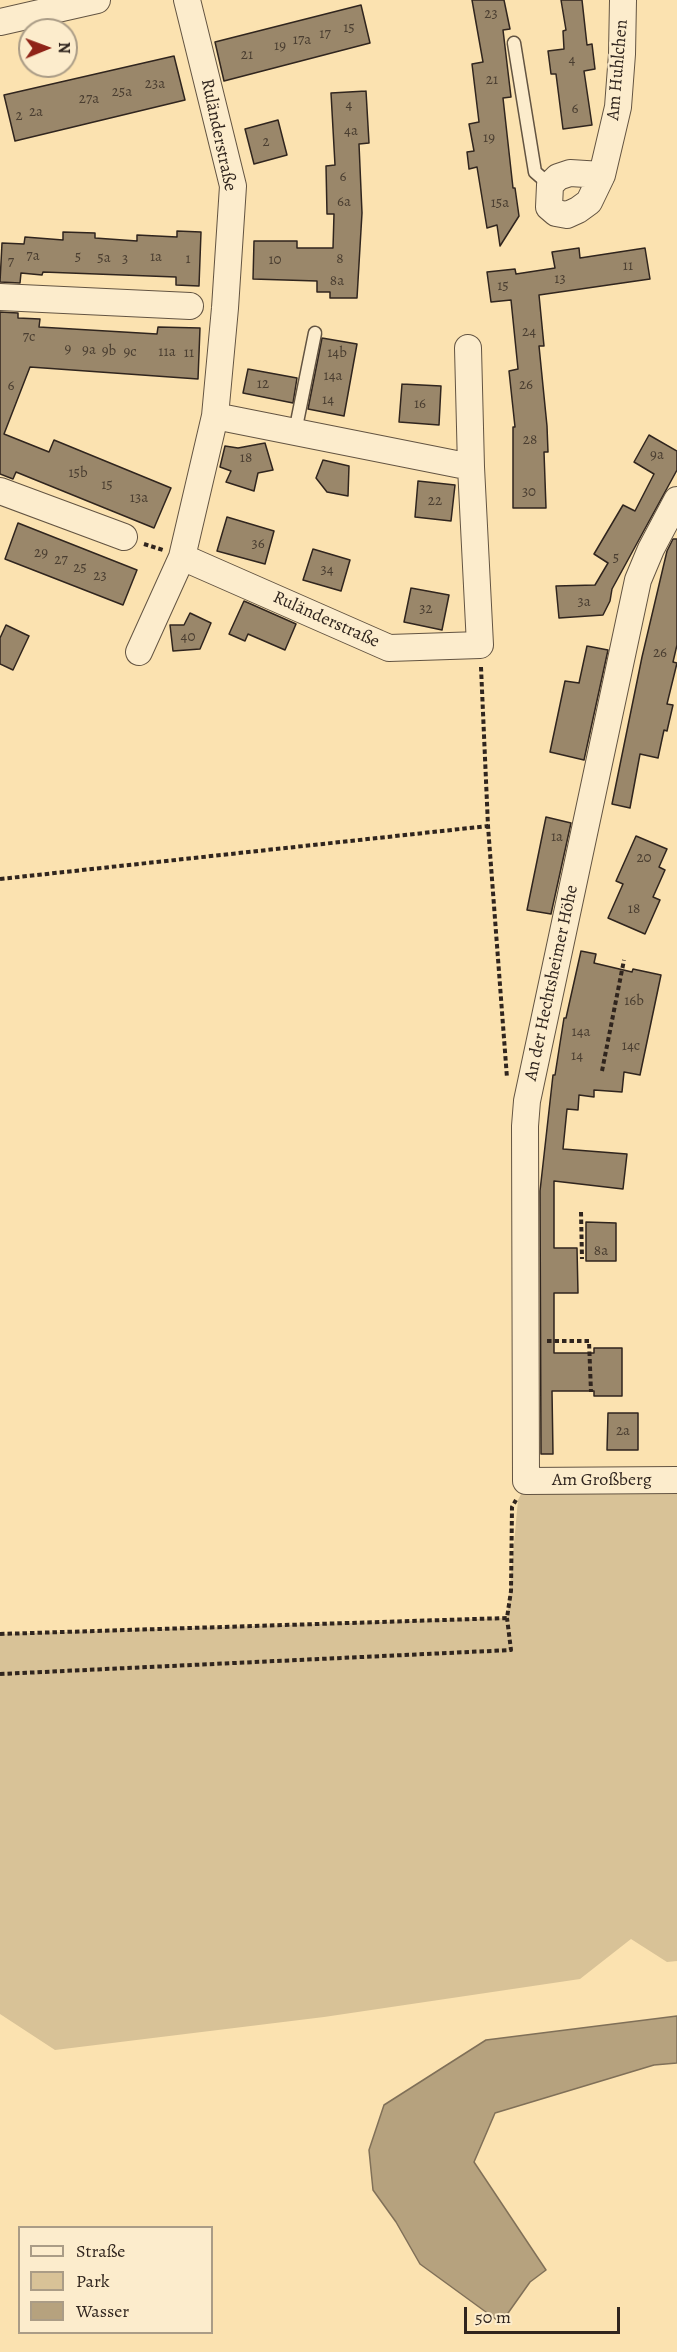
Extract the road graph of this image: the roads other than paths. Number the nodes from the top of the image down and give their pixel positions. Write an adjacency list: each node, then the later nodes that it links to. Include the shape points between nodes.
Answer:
1 (97, 0): 4 (street)
2 (187, 0): 12 (street, Ruländerstraße, via 233,186)
3 (622, 0): 6 (street, Am Huhlchen, via 618,107)
4 (0, 22)
5 (514, 43): 7 (lane, via 535,172)
6 (602, 175): 7 (street, via 570,173); 7 (street, Am Huhlchen, via 589,202 567,214 556,213 549,207)
7 (549, 186)
8 (0, 297): 9 (street)
9 (190, 306)
10 (315, 333): 13 (lane)
11 (468, 348): 14 (street)
12 (215, 416): 13 (street); 18 (street, Ruländerstraße)
13 (295, 432): 14 (street)
14 (471, 467): 18 (street, Ruländerstraße, via 480,645 389,648)
15 (0, 490): 17 (street)
16 (677, 500): 21 (street, An der Hechtsheimer Höhe, via 638,580 527,1101)
17 (124, 537)
18 (182, 557): 19 (street, Ruländerstraße)
19 (139, 652)
20 (677, 1480): 21 (street, Am Großberg)
21 (526, 1481)

